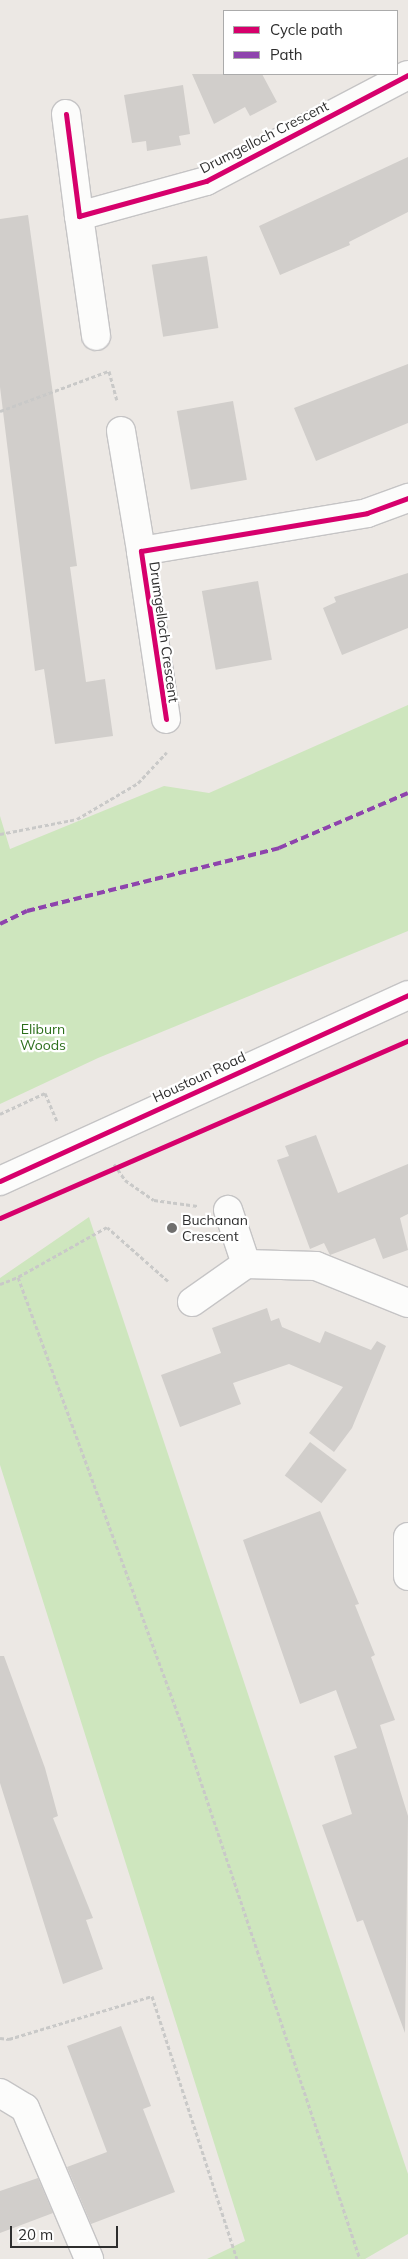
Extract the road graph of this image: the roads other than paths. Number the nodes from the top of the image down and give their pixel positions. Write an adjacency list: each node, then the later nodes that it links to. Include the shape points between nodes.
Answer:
1 (408, 75): 3 (street, Drumgelloch Crescent, via 206,181)
2 (66, 114): 3 (street)
3 (79, 216): 4 (street)
4 (96, 336)
5 (121, 431): 7 (street, Drumgelloch Crescent)
6 (408, 498): 7 (street, Drumgelloch Crescent, via 367,513)
7 (141, 551): 8 (street, Drumgelloch Crescent)
8 (166, 719)
9 (408, 995): 10 (street, Houstoun Road)
10 (0, 1180)
11 (228, 1210): 12 (street)
12 (246, 1264): 13 (street); 14 (street, via 316,1266)
13 (192, 1302)
14 (408, 1303)
15 (408, 1537): 16 (street)
16 (408, 1576)
17 (0, 2093): 18 (street, via 25,2108)
18 (89, 2259)

